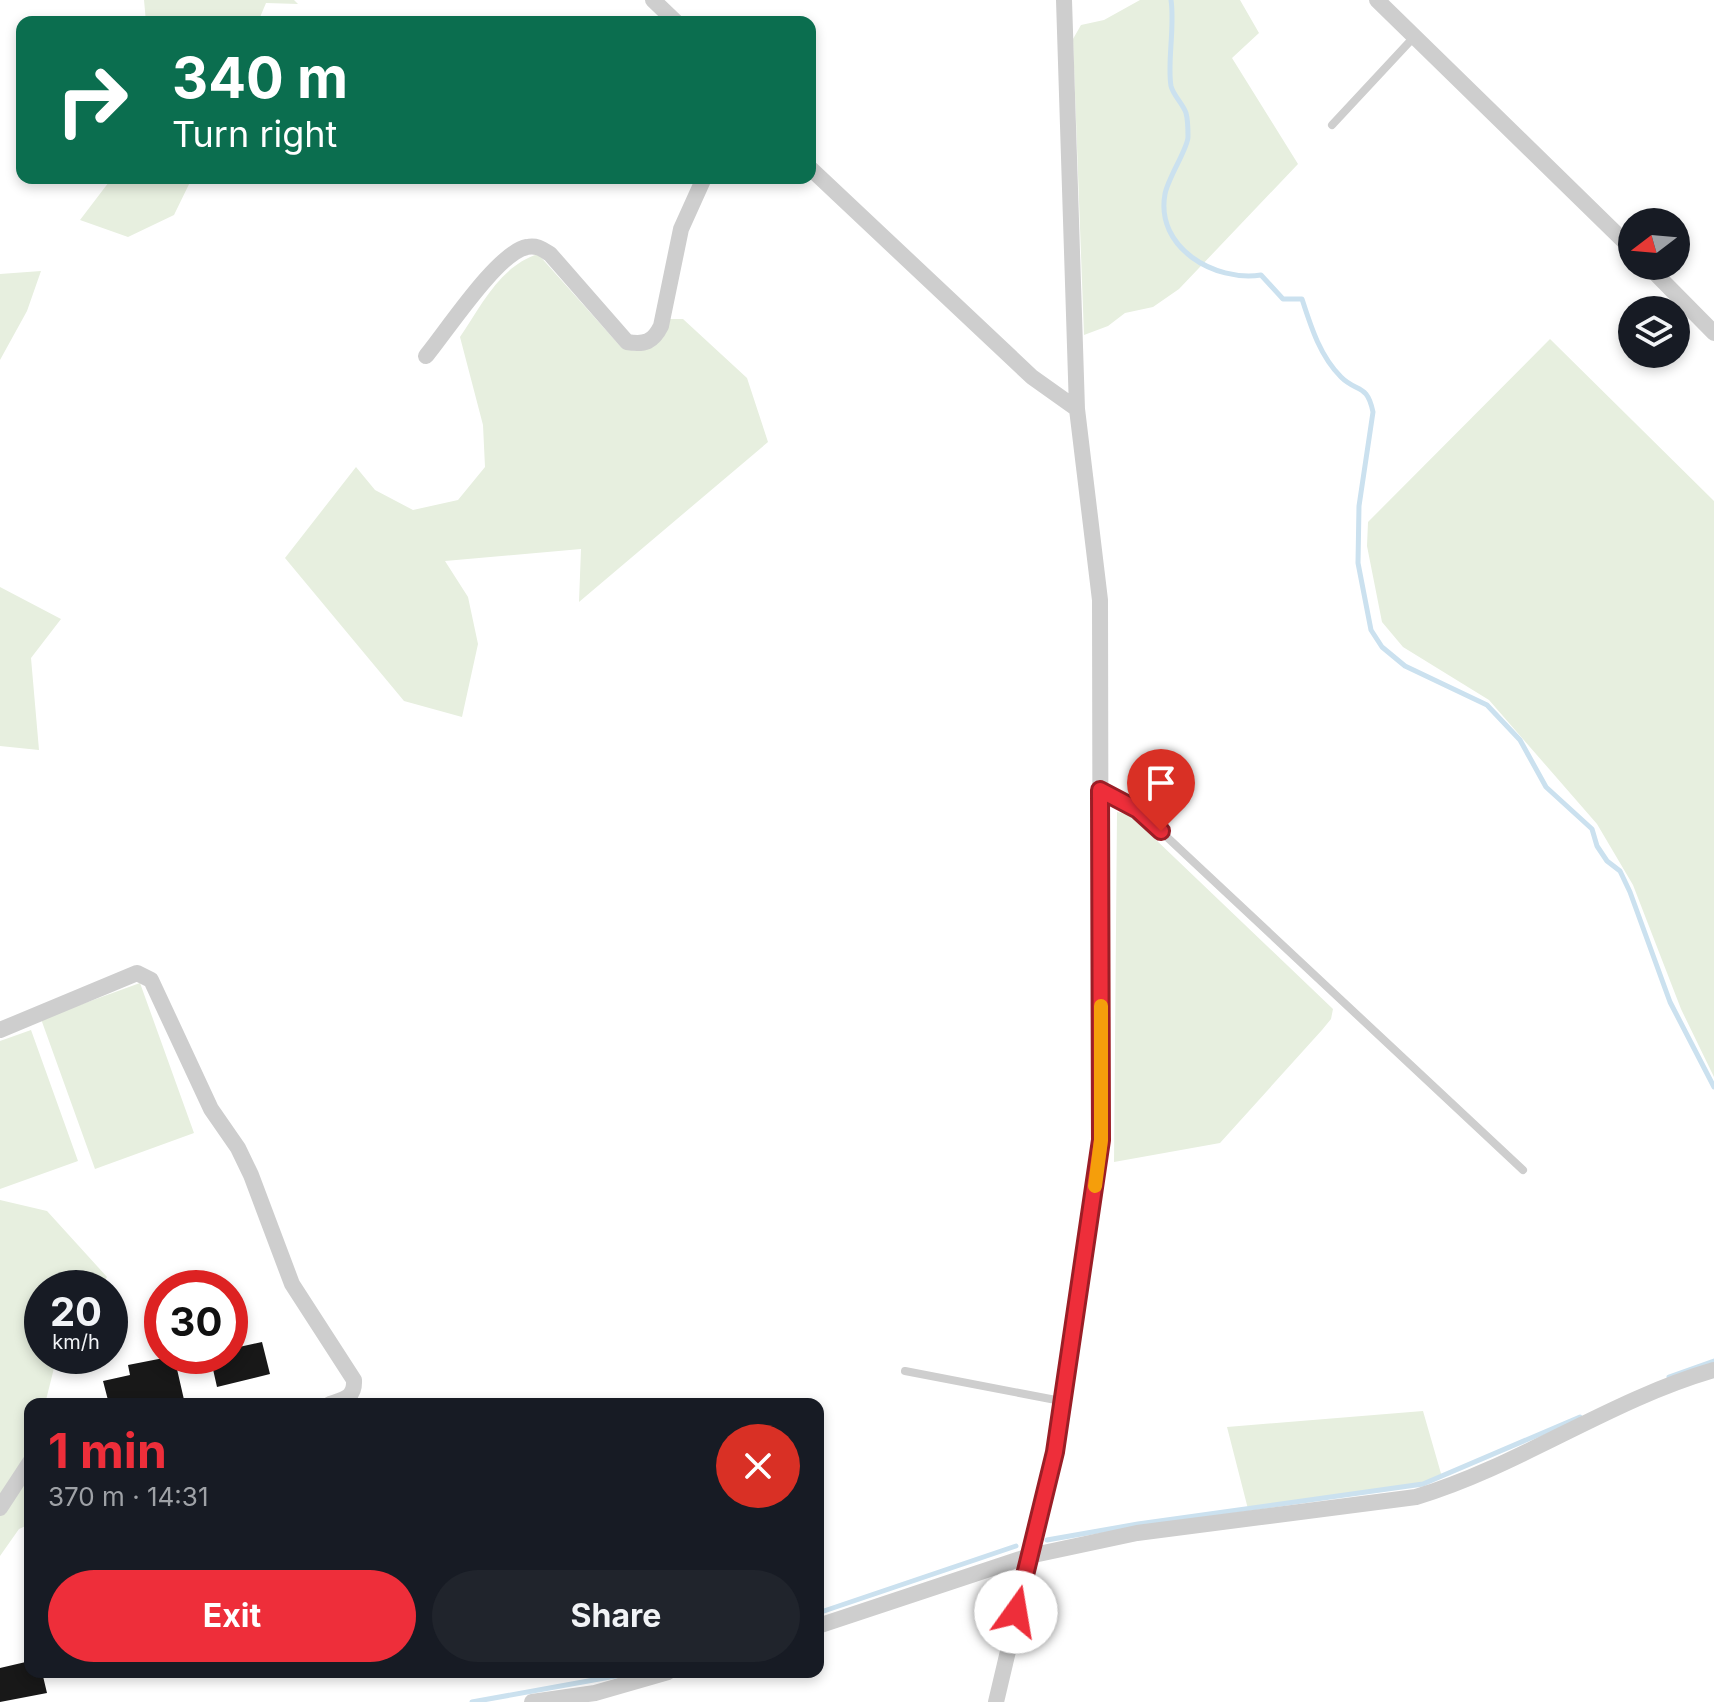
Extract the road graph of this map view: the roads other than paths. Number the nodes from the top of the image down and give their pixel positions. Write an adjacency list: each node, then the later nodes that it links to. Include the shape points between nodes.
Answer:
1 (653, 0): 4 (street)
2 (1064, 0): 13 (street)
3 (1377, 0): 5 (street)
4 (670, 16)
5 (1415, 37): 6 (lane); 9 (street)
6 (1332, 125)
7 (816, 174): 13 (street, via 1032,377)
8 (701, 184): 12 (street, via 681,229 655,338 627,342 550,254 540,247 525,247 495,271)
9 (1618, 235)
10 (1662, 280): 11 (street)
11 (1714, 333)
12 (426, 356)
13 (1077, 409): 14 (street, via 1100,600)
14 (1100, 790): 16 (lane, via 1138,810); 20 (street, via 1101,1140)
15 (0, 1030): 19 (street, via 137,973 151,980 211,1109 251,1175 292,1284 354,1380)
16 (1523, 1170)
17 (1714, 1370): 23 (street, via 1617,1407 1457,1485 1416,1497 1137,1533)
18 (905, 1371): 20 (lane)
19 (347, 1398)
20 (1061, 1401): 23 (street, via 1055,1452)
21 (24, 1471): 22 (street)
22 (0, 1508)
23 (1029, 1556): 24 (street); 27 (street)
24 (824, 1624)
25 (647, 1678): 26 (street, via 595,1693)
26 (532, 1702)
27 (996, 1702)

